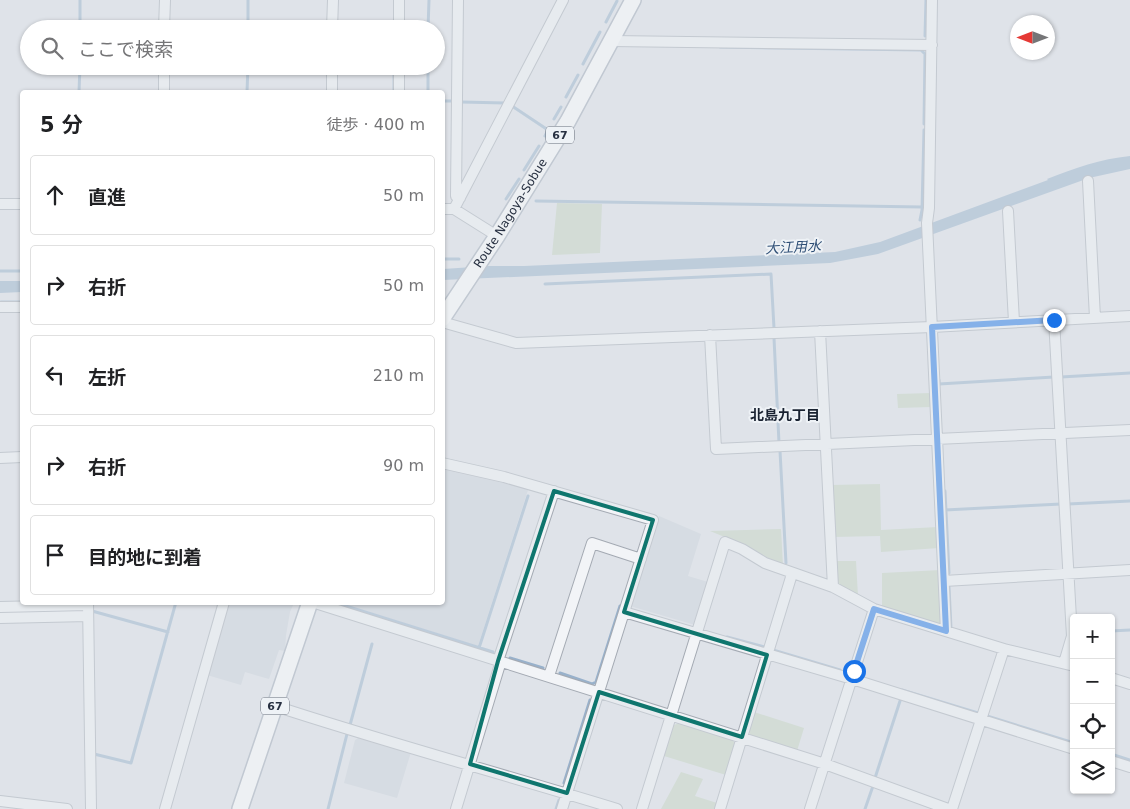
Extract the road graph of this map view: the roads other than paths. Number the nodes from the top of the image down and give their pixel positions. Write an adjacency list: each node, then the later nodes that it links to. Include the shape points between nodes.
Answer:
1 (165, 0): 8 (street)
2 (333, 0): 9 (street)
3 (399, 0): 10 (street)
4 (458, 0): 20 (street, via 456,196)
5 (563, 0): 20 (street)
6 (633, 0): 11 (main road, Route Nagoya-Sobue / 67)
7 (932, 0): 12 (street)
8 (164, 20)
9 (332, 20)
10 (399, 20)
11 (610, 41): 12 (street); 26 (main road, Route Nagoya-Sobue / 67, via 568,121)
12 (932, 46): 35 (street, via 927,223)
13 (164, 75): 16 (street)
14 (332, 75): 17 (street)
15 (399, 75): 18 (street)
16 (164, 90)
17 (332, 90)
18 (398, 90)
19 (1088, 181): 31 (street)
20 (460, 198): 24 (street)
21 (0, 204): 22 (street)
22 (20, 204)
23 (445, 209): 24 (street)
24 (454, 209): 26 (street)
25 (1008, 211): 34 (street)
26 (497, 236): 29 (main road, Route Nagoya-Sobue / 67)
27 (20, 307): 28 (street)
28 (0, 308)
29 (445, 315)
30 (1130, 316): 31 (street)
31 (1095, 318): 32 (street)
32 (1054, 320): 34 (street); 39 (street)
33 (445, 321): 37 (street, via 516,343)
34 (1014, 322): 35 (street)
35 (932, 327): 36 (street); 40 (street)
36 (820, 331): 37 (street); 41 (street)
37 (710, 336): 41 (street, via 716,449)
38 (1130, 430): 39 (street)
39 (1061, 434): 40 (street); 49 (street)
40 (937, 440): 41 (street); 50 (street)
41 (826, 444): 51 (street)
42 (20, 457): 43 (street)
43 (0, 458)
44 (445, 463): 45 (street)
45 (554, 492): 46 (street, via 653,520); 66 (street)
46 (641, 559): 59 (street); 68 (street, via 592,544)
47 (1130, 570): 49 (street)
48 (792, 574): 51 (street); 63 (street, via 725,542); 65 (street)
49 (1068, 574): 50 (street); 67 (street, via 1072,636)
50 (944, 581): 62 (street)
51 (833, 587): 58 (street)
52 (59, 605): 57 (street)
53 (88, 605): 60 (street)
54 (223, 605): 86 (street)
55 (310, 605): 73 (main road, 67)
56 (321, 605): 66 (street)
57 (0, 607)
58 (874, 609): 62 (street); 69 (street)
59 (624, 612): 63 (street); 72 (street)
60 (88, 616): 61 (street); 85 (street)
61 (0, 618)
62 (946, 631): 64 (street)
63 (696, 634): 65 (street); 74 (street)
64 (1004, 649): 67 (street); 75 (street)
65 (767, 655): 69 (street); 76 (street)
66 (500, 661): 68 (street); 79 (street)
67 (1069, 665)
68 (549, 676): 72 (street)
69 (852, 679): 75 (street); 80 (street)
70 (1115, 679): 71 (street)
71 (1130, 684)
72 (599, 692): 74 (street); 82 (street)
73 (275, 706): 79 (street); 87 (main road, 67)
74 (671, 715): 76 (street); 91 (street)
75 (981, 720): 77 (street); 95 (street)
76 (742, 737): 80 (street); 92 (street)
77 (1070, 748)
78 (1115, 762): 81 (street)
79 (470, 764): 82 (street); 88 (street)
80 (825, 764): 93 (street); 94 (street)
81 (1130, 767)
82 (567, 793): 89 (street); 90 (street)
83 (0, 801): 84 (street)
84 (66, 809)
85 (92, 809)
86 (165, 809)
87 (240, 809)
88 (456, 809)
89 (562, 809)
90 (617, 809)
91 (642, 809)
92 (720, 809)
93 (810, 809)
94 (948, 809)
95 (952, 809)

